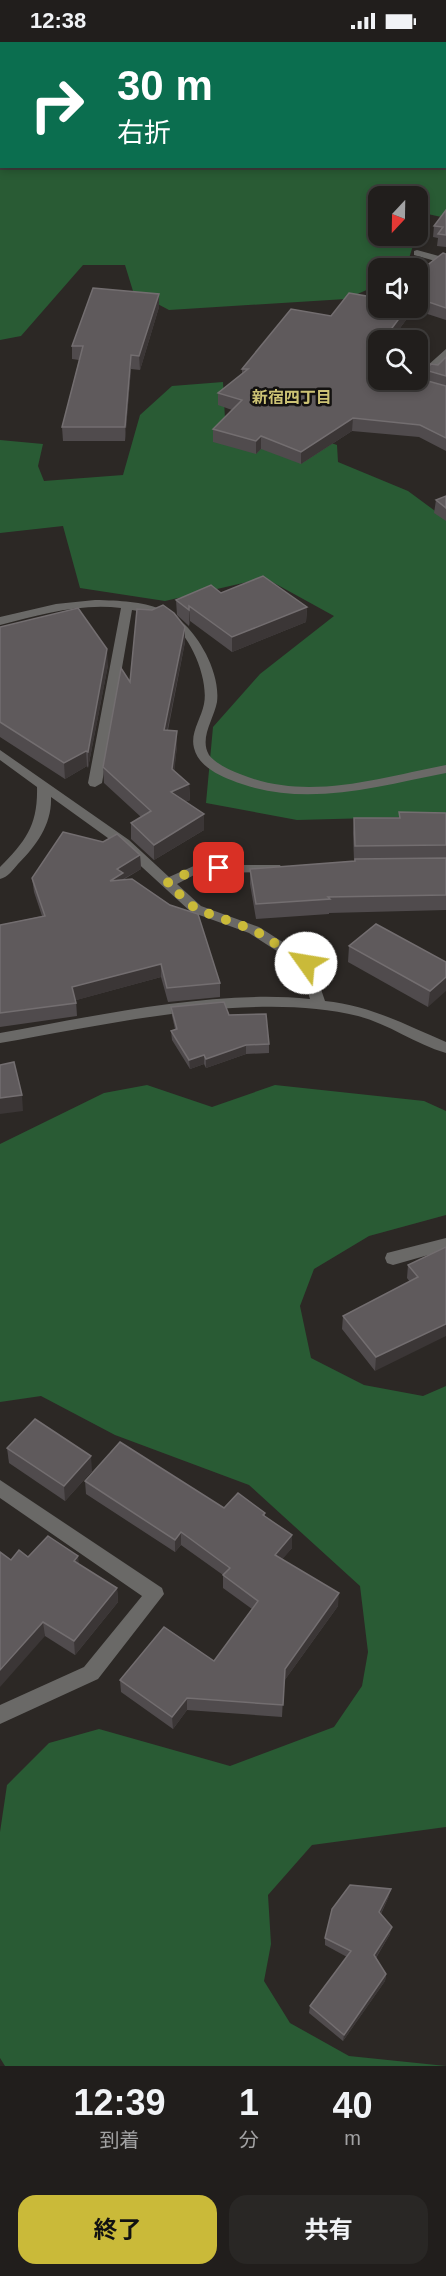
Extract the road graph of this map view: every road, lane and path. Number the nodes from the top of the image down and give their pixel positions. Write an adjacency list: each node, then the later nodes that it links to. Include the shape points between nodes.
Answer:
1 (417, 253): 2 (street)
2 (446, 261)
3 (446, 352): 4 (street, via 413,384)
4 (446, 394)
5 (127, 605): 6 (street, via 57,606); 8 (street, via 176,621 188,636 209,674 212,698 199,742 203,756 242,782 276,791 309,793 356,788); 9 (street)
6 (0, 621)
7 (0, 754): 10 (street)
8 (446, 769)
9 (95, 783)
10 (44, 787): 12 (street, via 46,808 31,844); 13 (street, via 124,843)
11 (291, 868): 13 (street, via 196,869)
12 (0, 875)
13 (167, 883): 14 (street, via 196,909 254,930 306,963)
14 (319, 1004): 15 (street, via 219,1004); 16 (street, via 360,1012)
15 (0, 1038)
16 (446, 1048)
17 (446, 1244): 18 (street)
18 (393, 1258)
19 (0, 1488): 20 (street, via 155,1594 91,1673)
20 (0, 1715)

